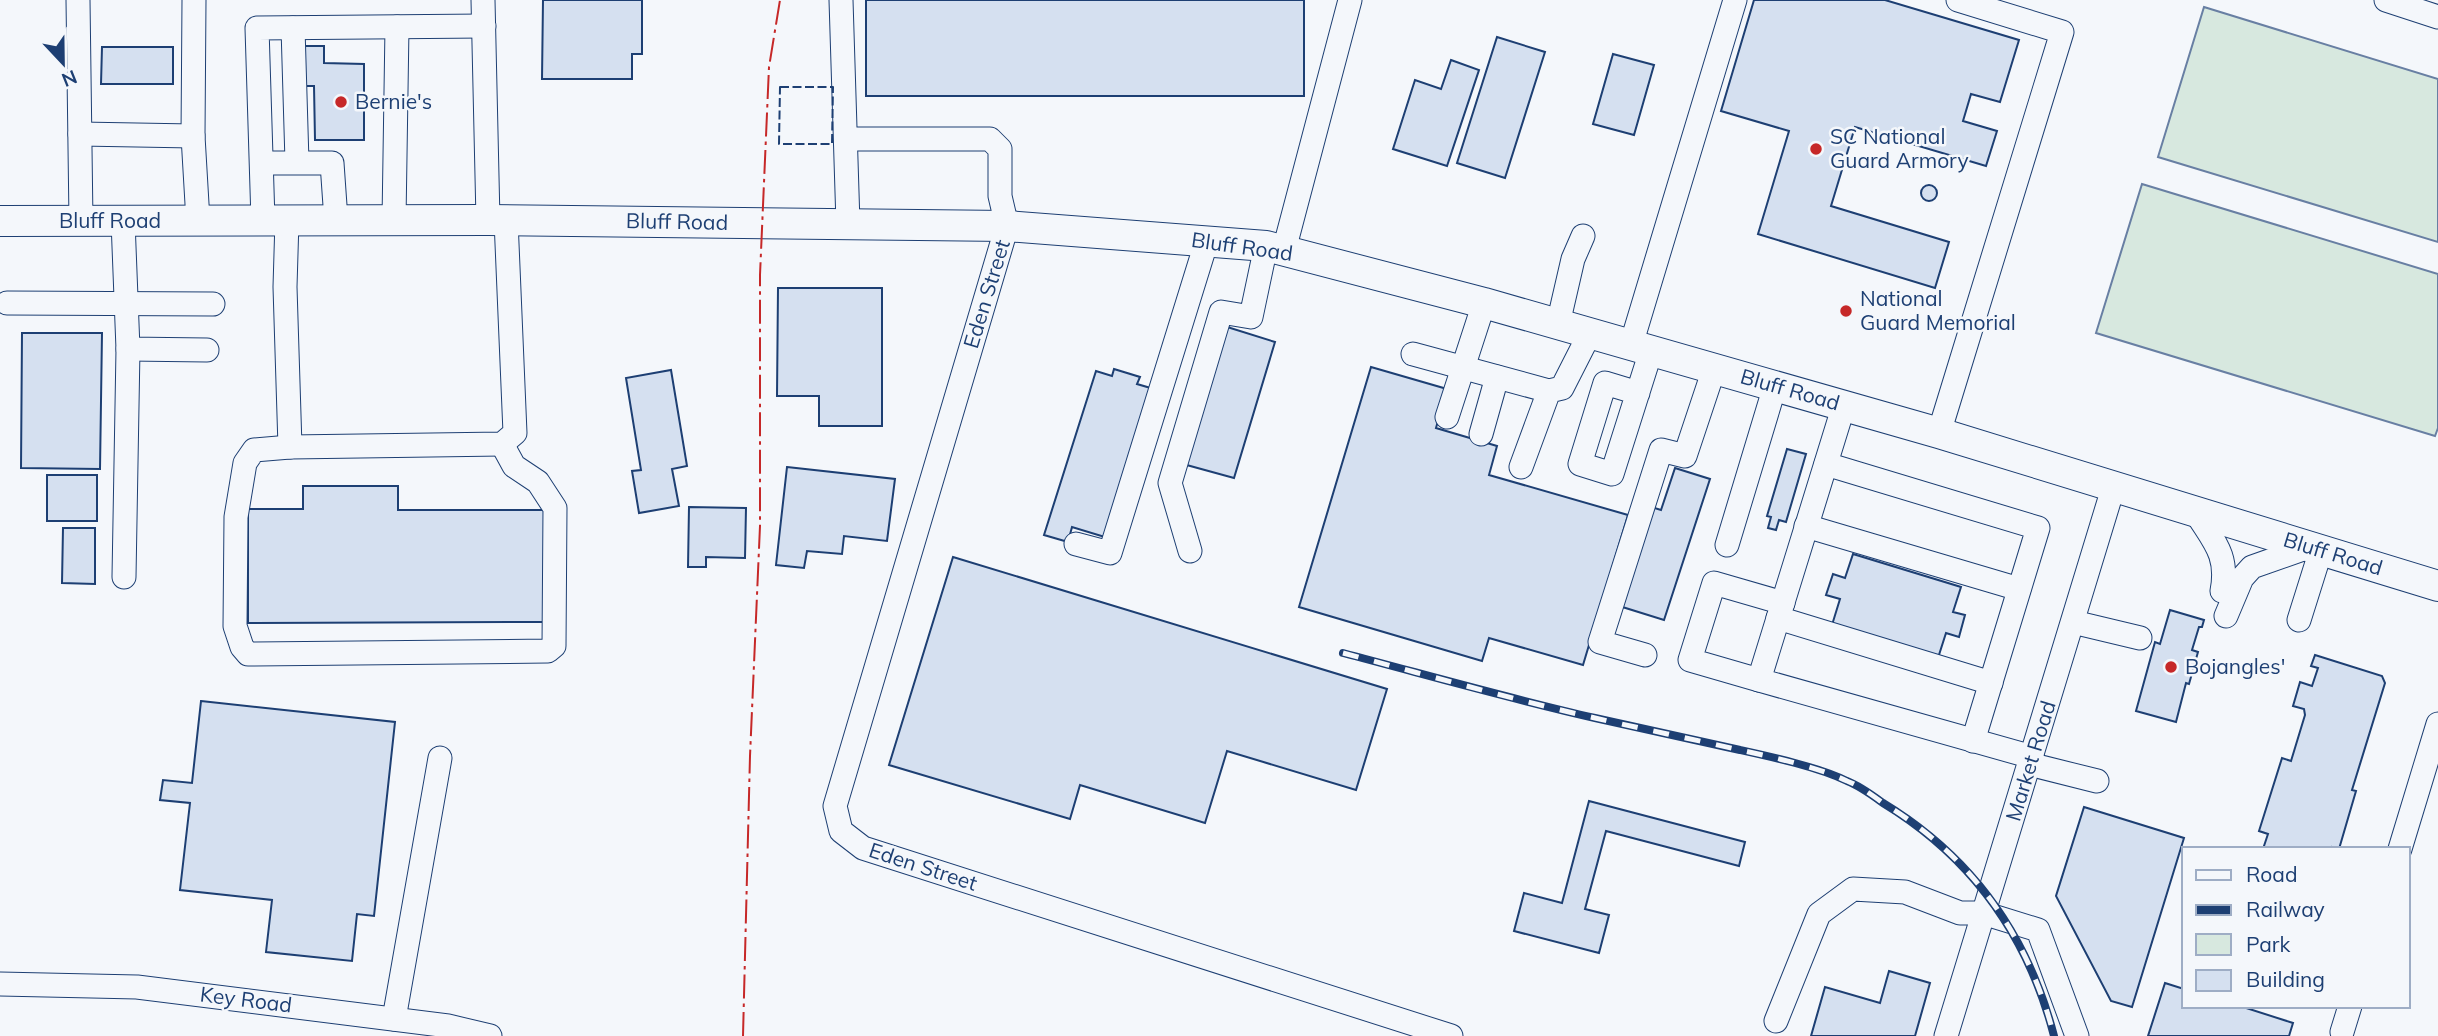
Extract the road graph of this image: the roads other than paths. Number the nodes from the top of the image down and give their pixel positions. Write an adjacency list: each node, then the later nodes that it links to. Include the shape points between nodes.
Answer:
1 (78, 0): 13 (street)
2 (194, 0): 14 (street)
3 (483, 0): 10 (street)
4 (841, 0): 15 (street)
5 (1350, 0): 30 (street)
6 (1734, 0): 37 (street)
7 (1958, 0): 49 (street, via 2062,32)
8 (2386, 0): 9 (street)
9 (2438, 18)
10 (484, 26): 12 (street); 22 (street)
11 (293, 27): 12 (street); 16 (street); 17 (street, via 257,28)
12 (397, 27): 21 (street)
13 (80, 134): 14 (street); 24 (street)
14 (193, 136): 18 (street)
15 (846, 139): 26 (street); 27 (street, via 990,139 1000,149 1000,196)
16 (297, 162): 17 (street); 20 (street, via 332,163)
17 (262, 163): 19 (street)
18 (198, 220): 19 (main road, Bluff Road); 25 (main road, Bluff Road)
19 (275, 220): 20 (main road, Bluff Road); 52 (street, via 285,287)
20 (336, 220): 21 (main road, Bluff Road)
21 (394, 220): 22 (main road, Bluff Road)
22 (497, 220): 26 (main road, Bluff Road); 51 (street, via 515,433)
23 (0, 221): 24 (main road, Bluff Road)
24 (81, 221): 25 (main road, Bluff Road)
25 (123, 221): 33 (street)
26 (848, 224): 27 (main road, Bluff Road)
27 (1007, 226): 29 (main road, Bluff Road); 87 (street, Eden Street, via 835,806 841,831 863,848)
28 (1583, 236): 35 (street)
29 (1208, 240): 30 (main road, Bluff Road); 58 (street, via 1110,553)
30 (1275, 248): 32 (main road, Bluff Road); 61 (street, via 1251,317 1221,312 1170,483)
31 (7, 303): 33 (street)
32 (1484, 303): 35 (main road, Bluff Road); 41 (street)
33 (127, 304): 34 (street); 38 (street)
34 (213, 304)
35 (1558, 324): 36 (main road, Bluff Road)
36 (1590, 333): 37 (main road, Bluff Road); 45 (street, via 1562,388)
37 (1641, 348): 42 (main road, Bluff Road); 46 (street)
38 (128, 349): 39 (street); 62 (street)
39 (207, 350)
40 (1413, 354): 41 (street)
41 (1463, 368): 43 (street); 48 (street)
42 (1714, 369): 44 (main road, Bluff Road); 71 (street, via 1685,457 1661,450 1600,642)
43 (1497, 377): 45 (street); 50 (street)
44 (1775, 386): 47 (main road, Bluff Road); 59 (street)
45 (1549, 391): 54 (street)
46 (1638, 393)
47 (1844, 405): 49 (main road, Bluff Road); 53 (street)
48 (1447, 417)
49 (1939, 433): 55 (main road, Bluff Road)
50 (1481, 434)
51 (502, 444): 52 (street); 52 (street, via 514,467 538,482 555,508 554,646 548,651 248,654 235,626 236,517 244,463 254,450)
52 (290, 447)
53 (1826, 464): 57 (street); 64 (street, via 2038,528)
54 (1521, 467)
55 (2114, 485): 56 (main road, Bluff Road); 69 (street, Market Road)
56 (2195, 511): 60 (main road, Bluff Road); 65 (street, via 2223,558)
57 (1806, 526): 64 (street); 66 (street)
58 (1076, 544)
59 (1727, 545)
60 (2315, 549): 63 (main road, Bluff Road); 67 (street, via 2258,563 2247,571); 68 (street)
61 (1191, 551)
62 (124, 577)
63 (2438, 586)
64 (2018, 589): 73 (street)
65 (2222, 591)
66 (1780, 610): 72 (street); 72 (street, via 1713,583 1690,660); 73 (street)
67 (2225, 616)
68 (2299, 620)
69 (2073, 622): 70 (street); 77 (street, Market Road)
70 (2140, 638)
71 (1645, 655)
72 (1759, 680): 75 (street)
73 (1991, 683): 75 (street)
74 (2438, 724): 79 (street)
75 (1973, 741): 77 (street)
76 (440, 758): 83 (street)
77 (2031, 761): 78 (street); 80 (street, Market Road)
78 (2097, 781)
79 (2401, 847)
80 (1983, 913): 84 (street, via 1960,914 1905,892 1853,889 1819,914); 88 (street, Market Road); 89 (street, via 2038,930)
81 (0, 984): 83 (street, Key Road, via 137,986)
82 (2349, 1008): 85 (street)
83 (394, 1019): 86 (street, Key Road)
84 (1776, 1021)
85 (2342, 1032)
86 (490, 1036)
87 (1451, 1036)
88 (1946, 1036)
89 (2077, 1036)

